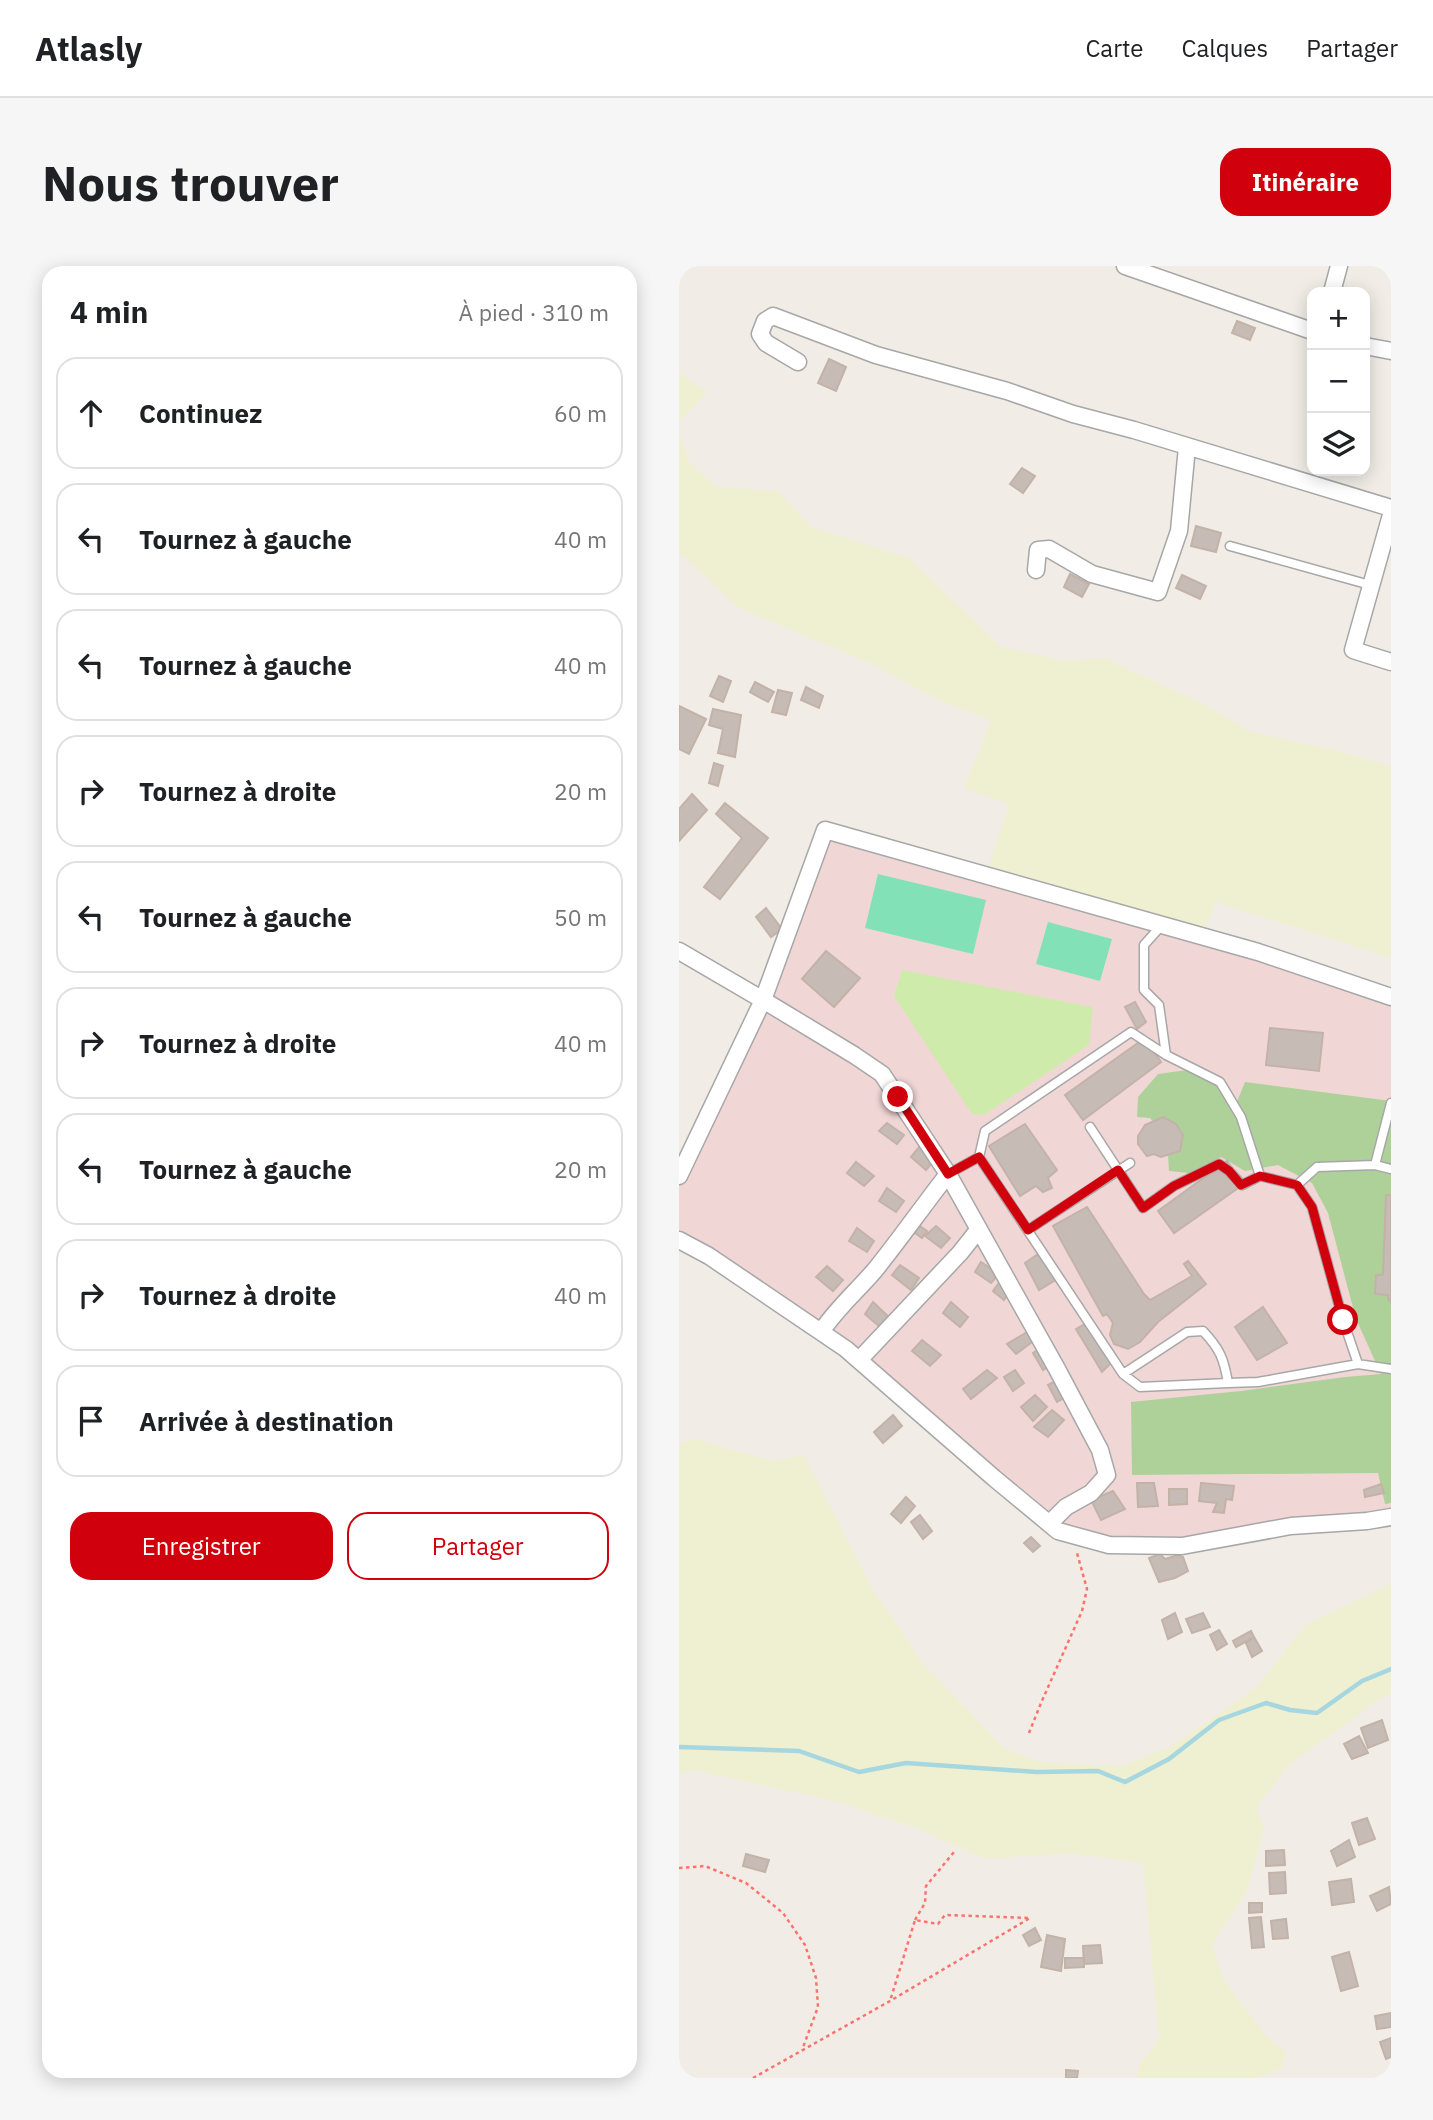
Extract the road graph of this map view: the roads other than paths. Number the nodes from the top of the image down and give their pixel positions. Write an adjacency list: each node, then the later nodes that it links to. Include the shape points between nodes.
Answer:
1 (1125, 266): 4 (street)
2 (1339, 266): 3 (street)
3 (1333, 287)
4 (1307, 329)
5 (1370, 347): 6 (street)
6 (1391, 351)
7 (798, 362): 8 (street, via 766,343 760,334 765,321 773,316 876,355)
8 (1187, 447): 9 (street); 12 (street, via 1179,531 1158,592 1092,574 1049,549 1038,550)
9 (1391, 508)
10 (1391, 515): 13 (street)
11 (1230, 546): 13 (lane)
12 (1036, 570)
13 (1370, 585): 14 (street, via 1353,650)
14 (1391, 662)
15 (1161, 926): 17 (street); 18 (street, via 825,830); 19 (lane, via 1144,945 1144,990 1159,1006)
16 (679, 951): 18 (street)
17 (1391, 997)
18 (763, 1000): 27 (street, via 882,1074); 28 (street)
19 (1166, 1055): 22 (lane, via 1131,1032 985,1131); 29 (lane, via 1220,1082 1241,1117)
20 (1391, 1103): 24 (lane)
21 (1090, 1127): 26 (lane)
22 (979, 1157): 27 (lane); 32 (lane)
23 (1131, 1163): 26 (lane)
24 (1375, 1165): 25 (lane); 30 (lane, via 1317,1167)
25 (1391, 1169)
26 (1118, 1170): 29 (lane, via 1143,1208 1174,1186 1219,1164 1241,1185); 32 (lane)
27 (948, 1174): 31 (street); 34 (street)
28 (679, 1176)
29 (1260, 1176): 30 (lane)
30 (1297, 1185): 36 (lane, via 1312,1207)
31 (979, 1229): 35 (street); 41 (street, via 1100,1450 1107,1475)
32 (1028, 1230): 38 (lane)
33 (679, 1240): 34 (street)
34 (821, 1332): 35 (street)
35 (859, 1360): 41 (street)
36 (1358, 1364): 37 (lane); 39 (lane)
37 (1391, 1369)
38 (1123, 1374): 39 (lane, via 1140,1387); 39 (lane, via 1187,1332 1203,1331 1216,1344)
39 (1228, 1384)
40 (1391, 1517): 41 (street, via 1291,1526 1182,1546 1109,1545 1058,1531)
41 (1050, 1523)

